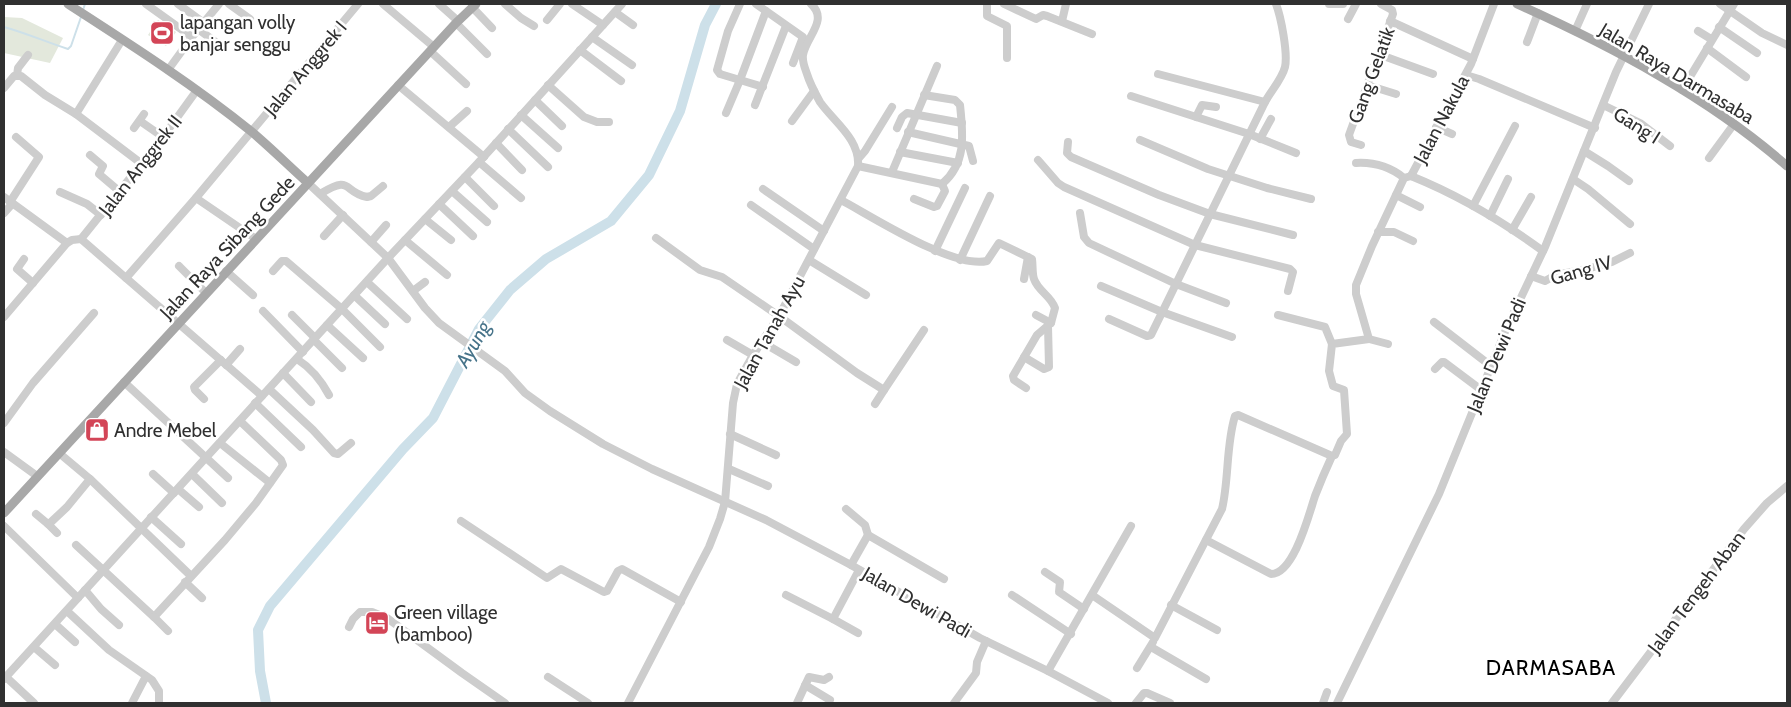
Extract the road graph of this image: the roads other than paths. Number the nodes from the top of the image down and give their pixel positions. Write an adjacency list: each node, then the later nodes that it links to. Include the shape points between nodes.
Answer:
1 (68, 4): 53 (main road)
2 (146, 4): 50 (street)
3 (178, 4): 41 (street)
4 (220, 4): 41 (street)
5 (229, 4): 34 (street)
6 (358, 4): 115 (street, Jalan Anggrek I)
7 (383, 4): 58 (street)
8 (439, 4): 38 (street)
9 (505, 4): 42 (street)
10 (560, 4): 36 (street)
11 (572, 4): 40 (street)
12 (622, 4): 32 (street)
13 (740, 4): 76 (street, via 728,31 718,72)
14 (756, 4): 31 (street)
15 (811, 4): 86 (street, via 818,11 819,19 803,60)
16 (989, 4): 65 (street, via 987,16 1007,26)
17 (1004, 4): 39 (street, via 1036,19 1045,15)
18 (1066, 4): 39 (street)
19 (1276, 4): 91 (street, via 1285,67)
20 (1329, 4): 21 (street)
21 (1343, 4)
22 (1356, 4): 35 (street)
23 (1381, 4): 37 (street, Gang Gelatik, via 1392,10)
24 (1494, 4): 66 (street, Jalan Nakula)
25 (1517, 4): 33 (main road, Jalan Raya Darmasaba)
26 (1587, 4): 47 (street)
27 (1649, 4): 64 (street, Jalan Dewi Padi)
28 (1720, 4): 30 (street)
29 (474, 5): 38 (main road, Jalan Raya Sibang Gede); 46 (street)
30 (1732, 7): 45 (street); 56 (street, via 1762,33)
31 (766, 11): 44 (street); 76 (street)
32 (615, 12): 40 (street); 43 (street)
33 (1538, 13): 47 (main road, Jalan Raya Darmasaba); 54 (street)
34 (250, 19)
35 (1348, 19)
36 (547, 20)
37 (1390, 21): 62 (street, Gang Gelatik); 66 (street)
38 (457, 22): 58 (main road, Jalan Raya Sibang Gede); 61 (street)
39 (1062, 22): 49 (street)
40 (603, 25): 51 (street)
41 (201, 26): 50 (street); 55 (street)
42 (534, 26)
43 (632, 26)
44 (786, 26): 67 (street, via 803,39); 82 (street)
45 (1719, 27): 52 (street); 60 (street)
46 (492, 28)
47 (1575, 31): 64 (main road, Jalan Raya Darmasaba)
48 (1698, 31): 52 (street)
49 (1092, 34)
50 (192, 37): 70 (street)
51 (592, 37): 59 (street); 68 (street)
52 (1712, 39): 57 (street)
53 (122, 40): 70 (main road); 98 (street)
54 (1527, 42)
55 (217, 43)
56 (1787, 45)
57 (1707, 48): 75 (street); 85 (street)
58 (432, 49): 78 (street); 79 (main road, Jalan Raya Sibang Gede)
59 (580, 50): 77 (street); 80 (street)
60 (1757, 53)
61 (487, 54)
62 (1378, 54): 72 (street); 81 (street, Gang Gelatik)
63 (28, 55): 73 (street)
64 (1625, 56): 85 (main road, Jalan Raya Darmasaba); 92 (street, Jalan Dewi Padi)
65 (1007, 58)
66 (1473, 59): 74 (street, Jalan Nakula)
67 (793, 63)
68 (632, 65)
69 (937, 66): 88 (street)
70 (168, 70): 84 (main road)
71 (1158, 74): 91 (street)
72 (1433, 74)
73 (16, 75): 83 (street); 98 (street)
74 (1466, 75): 110 (street, Jalan Nakula); 113 (street)
75 (1746, 78)
76 (740, 80): 82 (street); 97 (street)
77 (621, 81)
78 (466, 84)
79 (398, 85): 109 (street); 151 (main road, Jalan Raya Sibang Gede)
80 (548, 85): 90 (street); 103 (street, via 584,117)
81 (1367, 85): 87 (street); 126 (street, Gang Gelatik, via 1349,135 1351,142)
82 (763, 87): 93 (street)
83 (4, 88)
84 (197, 90): 115 (main road); 120 (street, Jalan Anggrek II)
85 (1682, 90): 106 (main road, Jalan Raya Darmasaba)
86 (814, 92): 104 (street); 137 (street, via 855,145)
87 (1396, 94)
88 (924, 95): 99 (street); 105 (street, via 958,102)
89 (1131, 96): 101 (street)
90 (535, 100): 100 (street); 107 (street)
91 (1265, 102): 117 (street)
92 (1603, 104): 113 (street, Jalan Dewi Padi); 127 (street, Gang I, via 1640,123)
93 (755, 105)
94 (892, 107): 137 (street, Jalan Tanah Ayu)
95 (1216, 107): 101 (street, via 1202,105)
96 (467, 112): 109 (street)
97 (726, 113)
98 (76, 114): 140 (street)
99 (916, 114): 105 (street); 112 (street, via 905,113); 116 (street)
100 (522, 115): 114 (street); 128 (street)
101 (1196, 117): 117 (street)
102 (1271, 119): 121 (street)
103 (609, 122)
104 (792, 122)
105 (962, 123): 125 (street)
106 (1732, 123): 133 (street); 141 (main road, Jalan Raya Darmasaba)
107 (562, 126)
108 (1515, 126): 172 (street)
109 (449, 127): 134 (street)
110 (1436, 127): 118 (street); 147 (street, Jalan Nakula)
111 (134, 128): 120 (street, via 142,117)
112 (896, 128)
113 (1595, 128): 129 (street, Jalan Dewi Padi)
114 (508, 130): 124 (street); 142 (street)
115 (251, 132): 151 (main road); 163 (street, Jalan Anggrek I)
116 (908, 132): 125 (street); 130 (street)
117 (1249, 134): 121 (street); 145 (street)
118 (1452, 134)
119 (16, 137): 168 (street, via 39,157)
120 (163, 137): 140 (street, Jalan Anggrek II)
121 (1260, 139): 131 (street)
122 (1140, 140): 145 (street)
123 (1068, 142): 177 (street, via 1067,153 1071,157)
124 (496, 143): 134 (street); 143 (street)
125 (963, 144): 136 (street, via 970,147); 138 (street)
126 (1361, 145)
127 (1670, 146)
128 (558, 148)
129 (1584, 151): 148 (street, Jalan Dewi Padi); 150 (street)
130 (900, 152): 138 (street); 144 (street)
131 (1296, 152)
132 (90, 155): 156 (street, via 103,166 99,174)
133 (1709, 158)
134 (481, 160): 146 (street); 164 (street)
135 (1038, 160): 198 (street, via 1064,187)
136 (973, 161)
137 (859, 162): 144 (street); 167 (street, Jalan Tanah Ayu)
138 (958, 163): 152 (street)
139 (1356, 163): 147 (street, via 1381,165)
140 (142, 164): 156 (street, Jalan Anggrek II)
141 (1787, 166)
142 (548, 167)
143 (522, 170)
144 (892, 172): 152 (street)
145 (1228, 175): 166 (street); 177 (street)
146 (465, 177): 157 (street); 171 (street)
147 (1407, 177): 160 (street); 172 (street, Jalan Nakula)
148 (1573, 178): 182 (street); 201 (street, Jalan Dewi Padi)
149 (1508, 179): 179 (street)
150 (1629, 181)
151 (308, 183): 159 (street, Jalan Dewi Padi); 192 (main road, Jalan Raya Sibang Gede)
152 (942, 184): 165 (street, via 945,191 937,206)
153 (383, 186): 159 (street, via 367,197 344,184)
154 (965, 188): 200 (street)
155 (763, 189): 185 (street)
156 (119, 191): 176 (street, Jalan Anggrek II)
157 (452, 191): 169 (street); 181 (street)
158 (60, 192): 176 (street)
159 (320, 194): 178 (street, Jalan Dewi Padi)
160 (1396, 195): 173 (street); 186 (street)
161 (990, 196): 207 (street)
162 (1530, 197): 184 (street)
163 (196, 198): 192 (street); 212 (street, Jalan Anggrek I)
164 (521, 198)
165 (914, 199)
166 (1311, 199)
167 (841, 200): 185 (street, Jalan Tanah Ayu); 200 (street)
168 (9, 201): 174 (street); 197 (street)
169 (439, 204): 180 (street); 189 (street)
170 (751, 204): 199 (street)
171 (494, 206)
172 (1473, 206): 179 (street, Jalan Nakula)
173 (1420, 207)
174 (4, 213)
175 (1080, 213): 218 (street, via 1084,237 1089,243)
176 (101, 214): 191 (street, Jalan Anggrek II)
177 (1210, 214): 187 (street); 198 (street)
178 (343, 216): 188 (street); 196 (street, Jalan Dewi Padi)
179 (1490, 216): 184 (street, Jalan Nakula)
180 (425, 219): 193 (street); 194 (street)
181 (488, 222)
182 (1630, 224)
183 (386, 225): 196 (street)
184 (1512, 230): 201 (street, Jalan Nakula)
185 (824, 231): 199 (street, Jalan Tanah Ayu)
186 (1378, 232): 195 (street, via 1394,232); 246 (street, via 1356,290)
187 (1292, 235)
188 (324, 236)
189 (473, 236)
190 (656, 238): 234 (street, via 700,270 722,277)
191 (82, 239): 197 (street); 212 (street)
192 (256, 239): 209 (main road, Jalan Raya Sibang Gede)
193 (406, 240): 204 (street); 211 (street)
194 (451, 240)
195 (1413, 241)
196 (371, 242): 204 (street, Jalan Dewi Padi)
197 (67, 243): 217 (street)
198 (1195, 245): 218 (street); 221 (street, via 1290,269)
199 (814, 249): 206 (street, Jalan Tanah Ayu)
200 (935, 251): 207 (street)
201 (1543, 251): 214 (street, Jalan Dewi Padi)
202 (1630, 253): 214 (street, Gang IV, via 1612,262 1546,280)
203 (1028, 257): 207 (street, via 999,243 987,261); 213 (street); 241 (street, via 1033,261 1033,278 1055,308)
204 (388, 258): 215 (street); 220 (street, Jalan Dewi Padi)
205 (24, 259): 217 (street, via 17,269)
206 (809, 260): 223 (street); 234 (street, Jalan Tanah Ayu)
207 (960, 260)
208 (179, 266): 222 (street)
209 (226, 271): 222 (main road, Jalan Raya Sibang Gede); 224 (street)
210 (273, 271): 227 (street, via 286,261)
211 (447, 275)
212 (126, 278): 239 (street)
213 (1024, 279)
214 (1530, 279): 260 (street, Jalan Dewi Padi)
215 (366, 282): 225 (street); 236 (street)
216 (425, 282): 220 (street)
217 (32, 283): 235 (street)
218 (1176, 284): 226 (street); 229 (street)
219 (1101, 286): 229 (street)
220 (413, 291): 296 (street, Jalan Dewi Padi, via 432,317 505,371 536,402 596,441)
221 (1288, 291)
222 (206, 294): 239 (main road, Jalan Raya Sibang Gede)
223 (866, 294)
224 (253, 295)
225 (354, 295): 227 (street); 240 (street)
226 (1226, 303)
227 (342, 309): 242 (street); 251 (street)
228 (263, 311): 253 (street)
229 (1162, 312): 237 (street, via 1149,336); 244 (street)
230 (94, 313): 276 (street, via 33,383)
231 (292, 315): 245 (street)
232 (1036, 315): 241 (street)
233 (1278, 315): 249 (street, via 1325,327)
234 (779, 316): 248 (street, Jalan Tanah Ayu); 268 (street)
235 (4, 317)
236 (407, 319)
237 (1109, 319)
238 (1434, 322): 260 (street)
239 (178, 324): 258 (street); 264 (main road, Jalan Raya Sibang Gede)
240 (385, 324)
241 (1049, 324): 256 (street, via 1037,335); 256 (street, via 1049,367 1044,369)
242 (327, 325): 245 (street); 255 (street)
243 (924, 330): 268 (street)
244 (1232, 337)
245 (314, 339): 253 (street); 261 (street)
246 (1366, 339): 249 (street); 250 (street)
247 (727, 340): 254 (street)
248 (762, 342): 254 (street, Jalan Tanah Ayu); 259 (street)
249 (1332, 344): 284 (street, via 1329,375 1333,386 1344,390 1346,434)
250 (1388, 344)
251 (380, 347)
252 (240, 349): 258 (street)
253 (303, 352): 257 (street)
254 (753, 355): 277 (street, Jalan Tanah Ayu, via 734,395)
255 (363, 358)
256 (1024, 358): 265 (street, via 1013,379)
257 (296, 359): 263 (street); 269 (street, via 315,374)
258 (223, 362): 270 (street); 271 (street, via 194,387)
259 (796, 362)
260 (1491, 366): 267 (street, Jalan Dewi Padi)
261 (342, 368)
262 (1435, 368): 267 (street, via 1444,362)
263 (283, 373): 266 (street); 272 (street)
264 (124, 382): 282 (main road, Jalan Raya Sibang Gede); 285 (street)
265 (1026, 388)
266 (269, 389): 270 (street); 278 (street, via 334,452 338,454)
267 (1480, 389): 369 (street, Jalan Dewi Padi, via 1426,521)
268 (884, 390): 274 (street)
269 (329, 395)
270 (262, 396): 273 (street)
271 (204, 399)
272 (311, 402)
273 (255, 403): 275 (street); 280 (street)
274 (874, 404)
275 (240, 421): 279 (street); 292 (street, via 283,463)
276 (4, 423)
277 (730, 434): 283 (street); 286 (street, Jalan Tanah Ayu)
278 (352, 442)
279 (220, 443): 285 (street); 292 (street)
280 (301, 447)
281 (4, 452): 289 (street)
282 (58, 453): 289 (main road, Jalan Raya Sibang Gede); 291 (street)
283 (776, 455)
284 (1332, 456): 310 (street, via 1302,535 1292,556 1278,573 1271,574); 310 (street, via 1235,416 1222,509)
285 (206, 459): 288 (street); 290 (street)
286 (728, 469): 293 (street); 296 (street, Jalan Tanah Ayu)
287 (153, 474): 295 (street)
288 (192, 474): 295 (street); 297 (street)
289 (37, 476): 300 (main road, Jalan Raya Sibang Gede)
290 (228, 478)
291 (90, 479): 304 (street); 307 (street)
292 (270, 483): 317 (street, via 225,540)
293 (768, 486)
294 (1787, 486): 370 (street, Jalan Tengeh Aban, via 1744,529)
295 (176, 491): 298 (street); 302 (street)
296 (725, 502): 313 (street, Jalan Dewi Padi); 326 (street, Jalan Tanah Ayu, via 713,538)
297 (222, 503)
298 (199, 506)
299 (846, 509): 309 (street, via 865,525)
300 (4, 513)
301 (36, 514): 304 (street)
302 (152, 517): 307 (street); 311 (street)
303 (461, 522): 326 (street, via 547,578 561,569 604,592 622,569)
304 (48, 524): 308 (street)
305 (4, 526): 324 (street)
306 (1131, 526): 322 (street)
307 (141, 528): 315 (street); 317 (street)
308 (57, 533)
309 (868, 535): 313 (street); 318 (street)
310 (1206, 540): 327 (street)
311 (181, 544)
312 (76, 545): 315 (street)
313 (851, 565): 314 (street, Jalan Dewi Padi)
314 (859, 570): 331 (street); 340 (street, Jalan Dewi Padi)
315 (102, 571): 320 (street); 330 (street)
316 (1045, 572): 328 (street, via 1060,582 1059,592)
317 (191, 576): 319 (street)
318 (944, 579)
319 (185, 582): 325 (street); 330 (street)
320 (86, 590): 324 (street); 333 (street)
321 (1012, 595): 338 (street)
322 (1092, 595): 328 (street); 339 (street)
323 (786, 596): 331 (street)
324 (78, 598): 329 (street)
325 (202, 598)
326 (681, 602): 362 (street, Jalan Tanah Ayu)
327 (1171, 605): 335 (street); 339 (street)
328 (1084, 609): 338 (street)
329 (67, 610): 332 (street); 347 (street, via 110,650)
330 (154, 617): 336 (street)
331 (833, 619): 337 (street)
332 (55, 624): 341 (street); 342 (street)
333 (118, 625)
334 (349, 627): 360 (street, via 360,612 372,612 387,618)
335 (1217, 630)
336 (168, 631)
337 (858, 633)
338 (1071, 634): 346 (street)
339 (1155, 638): 343 (street)
340 (983, 640): 346 (street, Jalan Dewi Padi); 364 (street, via 976,673)
341 (76, 642)
342 (34, 647): 344 (street); 349 (street)
343 (1151, 647): 345 (street); 351 (street)
344 (56, 665)
345 (1137, 668)
346 (1048, 671): 365 (street, Jalan Dewi Padi)
347 (146, 676): 353 (street); 357 (street)
348 (829, 677): 352 (street, via 821,680 810,677)
349 (5, 678): 356 (street)
350 (548, 678): 361 (street)
351 (1206, 679)
352 (805, 685): 355 (street); 363 (street)
353 (159, 691): 358 (street); 359 (street)
354 (1327, 692): 368 (street)
355 (830, 700)
356 (34, 703)
357 (132, 703)
358 (152, 703)
359 (159, 703)
360 (505, 703)
361 (588, 703)
362 (628, 703)
363 (797, 703)
364 (954, 703)
365 (1108, 703)
366 (1136, 703): 367 (street, via 1146,693)
367 (1170, 703)
368 (1323, 703)
369 (1337, 703)
370 (1612, 703)

